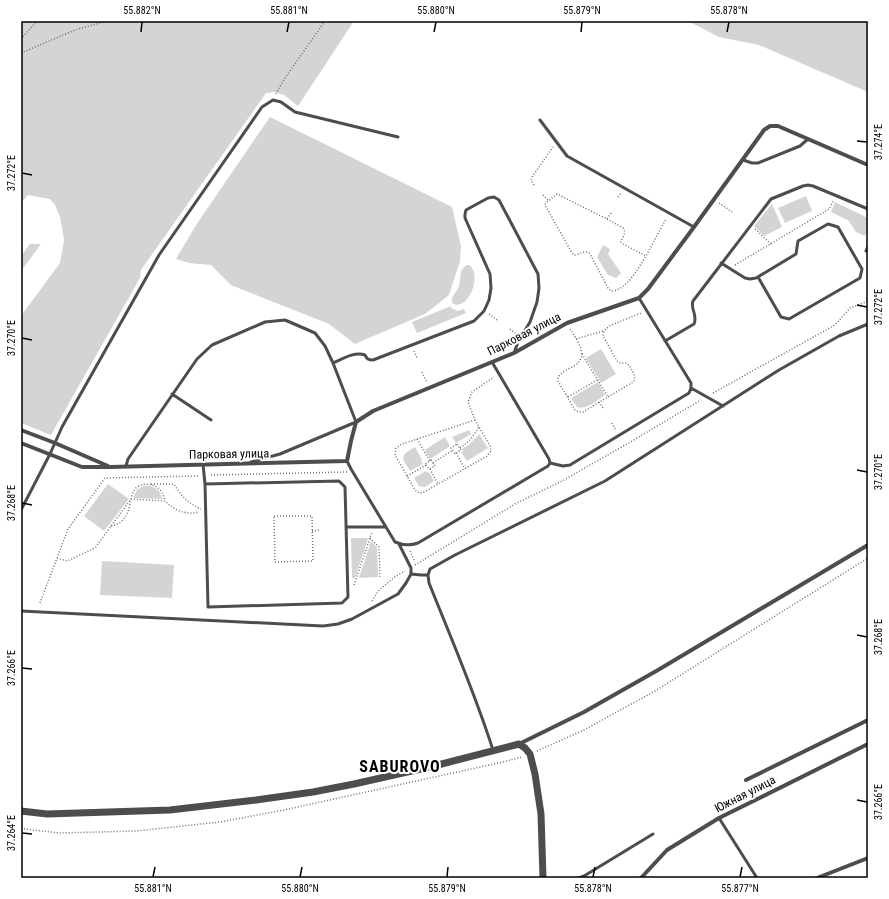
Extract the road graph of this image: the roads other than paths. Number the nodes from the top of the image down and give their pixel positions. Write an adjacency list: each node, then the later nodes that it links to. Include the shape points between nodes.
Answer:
1 (540, 120): 7 (lane, via 567,156)
2 (398, 137): 23 (lane, via 295,112 281,102 273,100 262,107 159,255)
3 (808, 139): 4 (lane, via 800,146 758,163); 4 (street, Парковая улица, via 778,126 770,126 764,130); 5 (street, Парковая улица)
4 (743, 160): 7 (street, Парковая улица)
5 (868, 165)
6 (868, 209): 8 (lane, via 813,186 803,186 771,199)
7 (694, 227): 10 (street, Парковая улица)
8 (721, 263): 9 (lane, via 746,278); 12 (lane, via 693,301 692,308 696,316 694,324)
9 (758, 277): 9 (lane, via 796,254 798,241 828,224 838,227 862,269 860,278 789,319 781,317)
10 (639, 298): 12 (lane); 13 (street, Парковая улица, via 567,323)
11 (868, 324): 18 (lane, via 839,336)
12 (665, 341): 16 (lane)
13 (514, 353): 14 (street, Парковая улица); 15 (lane, via 537,302 538,274 499,200 488,198 466,210 465,214 490,274 491,288 484,311 474,320 373,360 369,360 361,353)
14 (492, 362): 20 (street, Парковая улица, via 373,411); 27 (lane)
15 (333, 363): 17 (lane, via 315,333 285,320 265,322 212,345 197,359); 20 (lane)
16 (691, 388): 18 (lane); 27 (lane, via 690,393 566,466)
17 (172, 394): 19 (lane); 29 (lane, via 128,459)
18 (723, 406): 38 (lane, via 605,481 455,555 430,569)
19 (211, 420)
20 (356, 422): 25 (street); 26 (lane, via 280,454)
21 (21, 430): 23 (street, Парковая улица)
22 (21, 443): 24 (street, Парковая улица)
23 (55, 443): 24 (lane); 30 (street, Парковая улица)
24 (50, 454): 30 (street, Парковая улица, via 82,467); 32 (lane)
25 (347, 461): 26 (street, Парковая улица); 34 (lane)
26 (246, 463): 28 (street, Парковая улица)
27 (550, 463): 35 (lane, via 418,544)
28 (203, 464): 29 (street, Парковая улица); 31 (lane)
29 (126, 466): 30 (street, Парковая улица)
30 (110, 467)
31 (205, 484): 33 (lane, via 339,481 345,487); 33 (lane, via 208,607 342,603 348,598)
32 (21, 510)
33 (346, 527): 34 (lane)
34 (386, 527): 35 (lane)
35 (399, 544): 37 (lane)
36 (868, 545): 41 (street, via 598,705)
37 (412, 574): 38 (lane); 39 (lane, via 398,594 352,619 323,626)
38 (428, 575): 43 (lane)
39 (21, 612)
40 (868, 720): 44 (street)
41 (519, 744): 43 (street); 49 (street, via 530,754 535,774 541,814)
42 (868, 744): 46 (street, Южная улица)
43 (493, 750): 45 (street, via 354,784 263,799 170,810 47,814)
44 (746, 780)
45 (21, 811)
46 (719, 818): 51 (street, Южная улица, via 667,850); 52 (lane)
47 (653, 834): 50 (lane)
48 (868, 858): 53 (street)
49 (543, 878)
50 (579, 878)
51 (641, 878)
52 (757, 878)
53 (816, 878)

